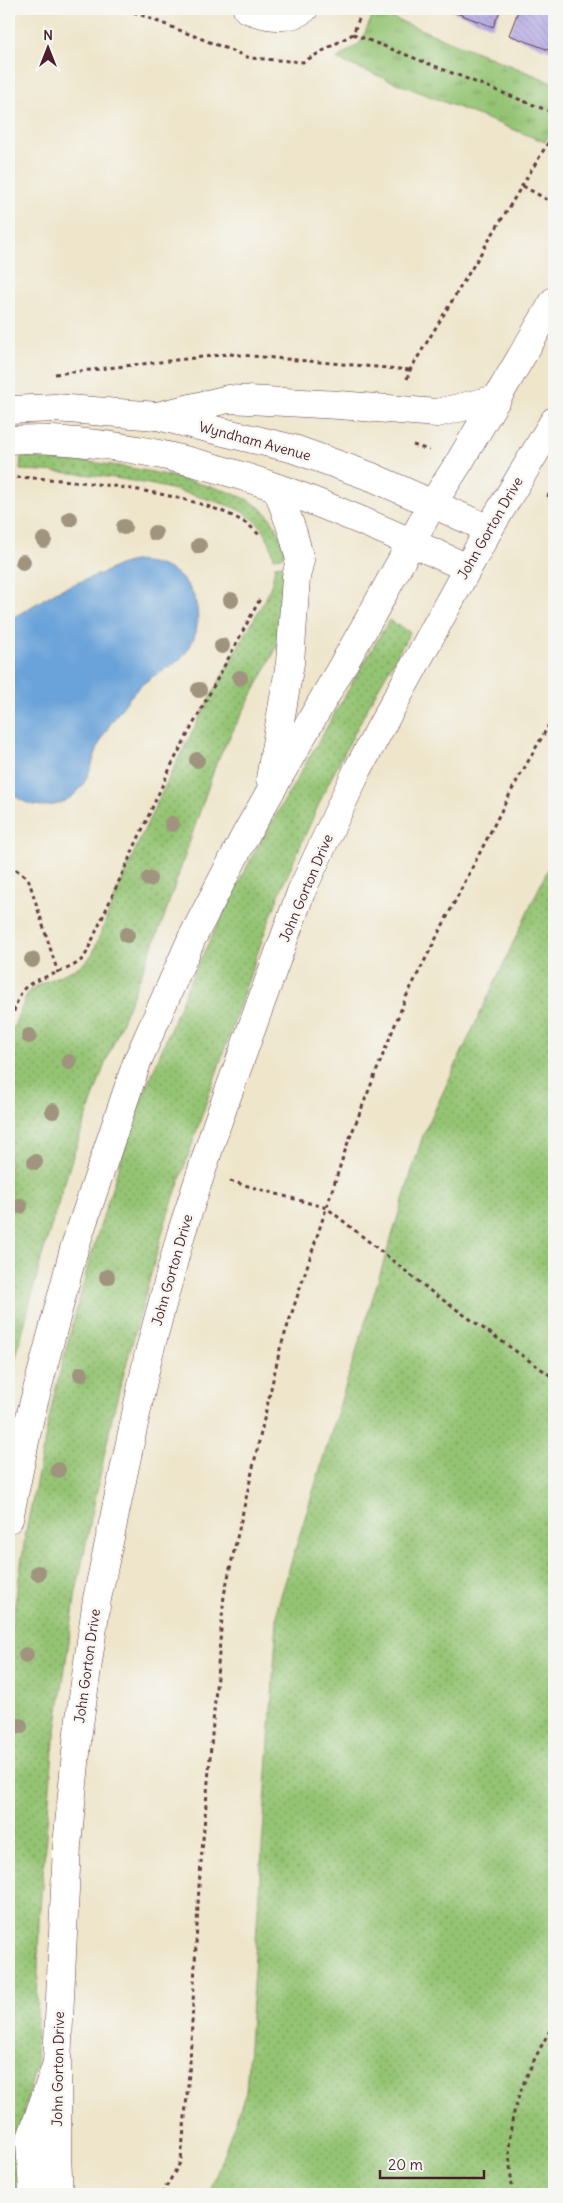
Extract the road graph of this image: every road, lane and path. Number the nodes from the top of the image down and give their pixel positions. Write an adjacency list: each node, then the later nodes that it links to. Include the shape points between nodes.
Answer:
1 (246, 9): 2 (main road, via 277,17)
2 (304, 9)
3 (352, 34): 4 (path)
4 (554, 113)
5 (554, 133): 6 (path)
6 (523, 186): 7 (path); 9 (path, via 410,370 229,354)
7 (553, 204)
8 (554, 301): 10 (main road)
9 (51, 374)
10 (498, 398): 12 (main road, via 437,413 228,399); 17 (main road)
11 (9, 410): 12 (main road, Wyndham Avenue, via 55,408)
12 (156, 416): 17 (main road, Wyndham Avenue, via 294,449)
13 (554, 421): 18 (main road, John Gorton Drive)
14 (9, 440): 16 (main road, via 104,444 178,458)
15 (9, 477): 19 (path, via 85,482 169,496 240,520)
16 (277, 488): 20 (main road); 24 (main road, via 300,560 290,663)
17 (433, 503): 18 (main road, Wyndham Avenue); 20 (main road)
18 (488, 529): 21 (main road, John Gorton Drive)
19 (261, 538)
20 (411, 542): 21 (main road); 24 (main road)
21 (467, 568): 28 (main road, John Gorton Drive, via 358,769 302,892)
22 (264, 592): 26 (path, via 172,764 88,951 78,963)
23 (554, 716): 29 (path, via 514,786 406,998 347,1145)
24 (267, 797): 31 (main road, via 192,938 137,1062 74,1249 30,1417)
25 (9, 865): 26 (path, via 28,878)
26 (58, 973): 27 (path, via 23,990)
27 (9, 1027)
28 (201, 1173): 29 (path); 33 (main road, John Gorton Drive, via 148,1357 96,1599 67,1846)
29 (327, 1208): 30 (path, via 433,1293); 36 (path, via 280,1349 224,1595 199,1886 190,2062 181,2160)
30 (554, 1378)
31 (9, 1519)
32 (554, 2023): 37 (path, via 529,2072 516,2107 510,2137)
33 (57, 2063): 34 (main road, via 30,2141); 35 (main road, John Gorton Drive)
34 (33, 2194)
35 (59, 2194)
36 (162, 2194)
37 (513, 2194)

